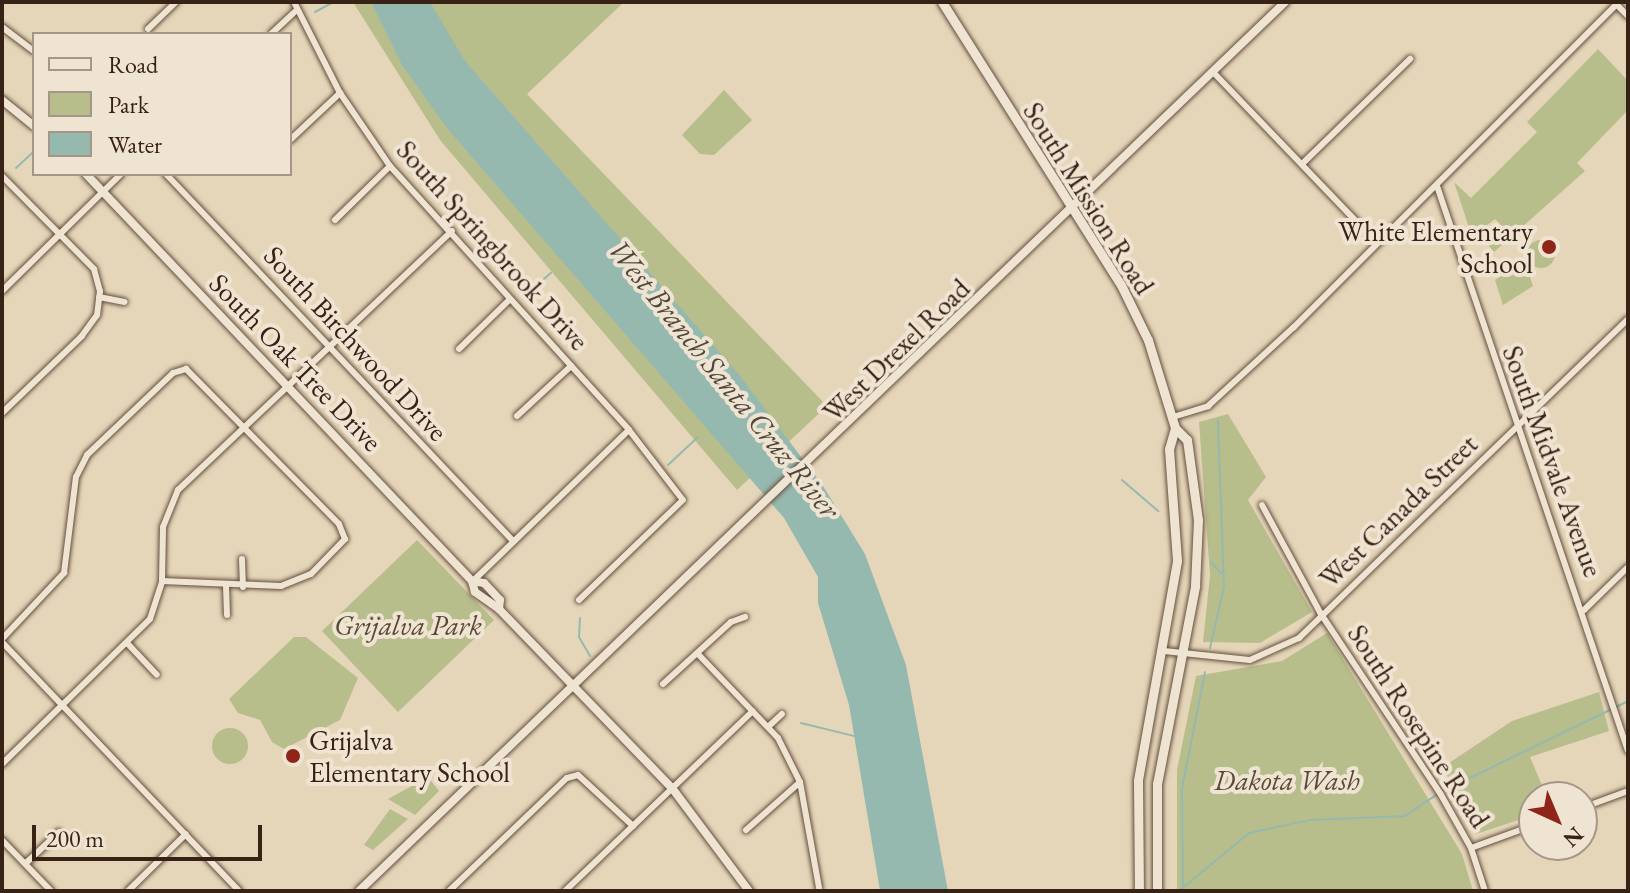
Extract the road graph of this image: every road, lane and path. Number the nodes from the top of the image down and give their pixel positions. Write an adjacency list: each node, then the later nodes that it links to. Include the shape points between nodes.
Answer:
1 (176, 2): 8 (street)
2 (942, 2): 25 (main road, South Mission Road)
3 (1285, 2): 12 (street, West Drexel Road)
4 (1616, 3): 6 (street); 23 (street)
5 (295, 6): 9 (street); 13 (street, South Springbrook Drive)
6 (1628, 16)
7 (2, 27): 10 (street)
8 (148, 29)
9 (273, 32)
10 (32, 50)
11 (1410, 59): 17 (street)
12 (1213, 72): 17 (street); 25 (street, West Drexel Road)
13 (340, 93): 16 (street); 18 (street, South Springbrook Drive)
14 (2, 100): 15 (street)
15 (32, 124)
16 (292, 138)
17 (1302, 164): 29 (street)
18 (390, 166): 26 (street); 27 (street, South Springbrook Drive)
19 (2, 176): 28 (street)
20 (88, 176): 24 (street, South Oak Tree Drive)
21 (119, 176): 24 (street)
22 (168, 176): 35 (street, South Birchwood Drive)
23 (1437, 186): 29 (street); 44 (street, South Midvale Avenue)
24 (104, 192): 28 (street); 38 (street, South Oak Tree Drive)
25 (1073, 210): 41 (main road, South Mission Road, via 1131,304); 65 (street, West Drexel Road)
26 (335, 220)
27 (452, 231): 32 (street, South Springbrook Drive); 35 (street)
28 (62, 234): 30 (street); 31 (street, via 94,269)
29 (1377, 243): 41 (street, via 1208,406)
30 (2, 291)
31 (99, 297): 33 (street); 39 (street, via 97,315 82,336)
32 (510, 299): 36 (street); 37 (street, South Springbrook Drive)
33 (125, 302)
34 (1628, 319): 44 (street, West Canada Street)
35 (329, 345): 38 (street); 46 (street, South Birchwood Drive)
36 (459, 349)
37 (571, 366): 40 (street); 43 (street, South Springbrook Drive)
38 (288, 385): 42 (street); 50 (street, South Oak Tree Drive)
39 (2, 413)
40 (517, 416)
41 (1174, 422): 60 (main road, South Mission Road, via 1169,449 1177,561); 61 (main road, South Mission Road, via 1187,440 1198,520)
42 (246, 428): 49 (street, via 168,507); 52 (street, via 347,538 296,582); 58 (street, via 187,366 173,373 87,455 76,477 64,573)
43 (629, 430): 46 (street); 53 (street, South Springbrook Drive, via 686,500)
44 (1515, 430): 54 (street, South Midvale Avenue); 55 (street, West Canada Street)
45 (1262, 505): 55 (street, South Rosepine Road)
46 (514, 542): 50 (street)
47 (242, 559): 52 (street)
48 (1628, 567): 54 (street)
49 (162, 581): 51 (street); 59 (street, via 150,619)
50 (472, 581): 65 (street, South Oak Tree Drive, via 484,583 500,600 499,609)
51 (226, 586): 52 (street); 56 (street)
52 (243, 587)
53 (579, 600)
54 (1584, 610): 70 (street, South Midvale Avenue)
55 (1321, 614): 61 (street, West Canada Street, via 1299,638 1250,660); 82 (street, South Rosepine Road)
56 (227, 615)
57 (745, 617): 62 (street, via 731,622)
58 (2, 640): 66 (street)
59 (128, 644): 63 (street); 66 (street)
60 (1164, 651): 61 (street, West Canada Street); 93 (main road, South Mission Road, via 1138,781)
61 (1182, 652): 85 (main road, South Mission Road, via 1157,784)
62 (698, 654): 64 (street); 67 (street)
63 (157, 675)
64 (663, 684)
65 (574, 688): 73 (street, South Oak Tree Drive); 89 (street, West Drexel Road)
66 (62, 705): 71 (street); 80 (street)
67 (753, 711): 69 (street); 73 (street)
68 (782, 714): 69 (street)
69 (768, 727): 72 (street)
70 (1628, 751)
71 (2, 764)
72 (800, 782): 77 (street); 84 (street)
73 (672, 788): 76 (street); 92 (street, South Oak Tree Drive)
74 (1628, 791): 75 (street)
75 (1598, 802)
76 (633, 826): 90 (street, via 578,772); 91 (street)
77 (746, 830)
78 (1518, 831): 82 (street)
79 (59, 832): 83 (street)
80 (186, 834): 87 (street); 88 (street)
81 (2, 840): 83 (street)
82 (1471, 848): 94 (street, South Rosepine Road)
83 (26, 863): 86 (street)
84 (819, 888)
85 (1157, 890)
86 (51, 891)
87 (128, 891)
88 (239, 891)
89 (359, 891)
90 (449, 891)
91 (565, 891)
92 (749, 891)
93 (1139, 891)
94 (1485, 891)

